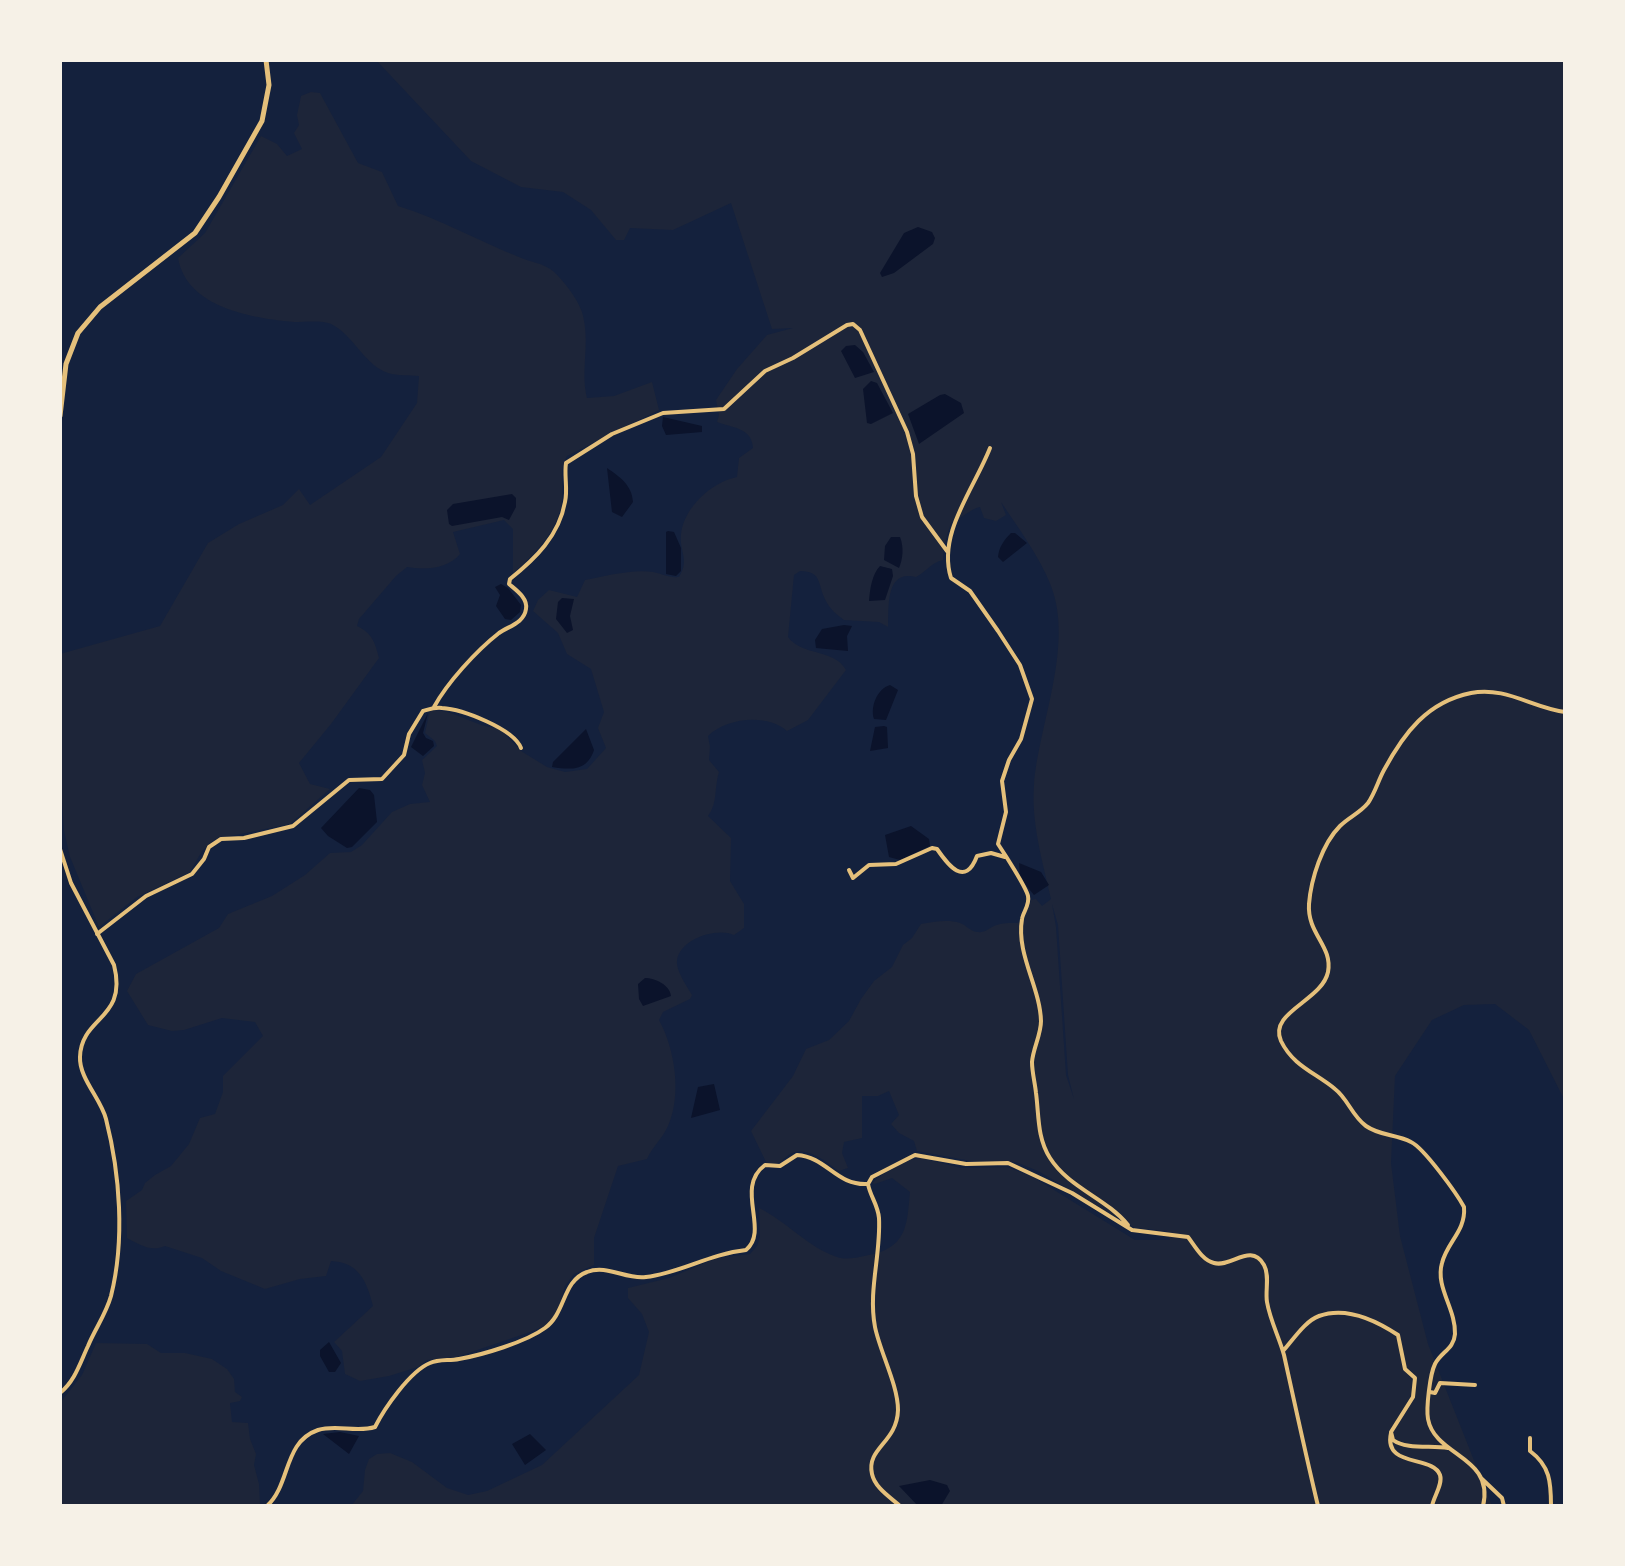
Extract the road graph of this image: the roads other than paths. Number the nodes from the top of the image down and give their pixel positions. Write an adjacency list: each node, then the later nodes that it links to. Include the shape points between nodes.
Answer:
1 (266, 60): 2 (street, via 269,85 262,121 219,197 195,233 100,307 78,333 66,364)
2 (60, 416)
3 (990, 448): 4 (street)
4 (947, 551): 5 (street, via 922,517 913,454 899,410 860,330 847,325 765,371 724,409 663,413 612,434 566,463 565,504 556,528 540,554 510,579 526,609 463,668); 9 (street, via 951,578 970,591 998,631 1020,665 1032,699 1002,781 1007,802 998,844)
5 (434, 707): 7 (street, via 501,727); 11 (street, via 423,711 404,755 382,779 349,780 293,826 221,839 209,847 192,874 146,896)
6 (1565, 712): 16 (street, via 1482,691 1451,700 1410,726 1367,804 1339,827 1327,846 1312,885 1309,918 1328,956 1328,972 1319,990 1286,1015 1279,1027 1282,1042 1297,1063 1338,1091 1363,1124 1421,1149 1464,1207 1462,1227 1441,1271 1455,1337 1434,1365)
7 (521, 748)
8 (60, 849): 11 (street)
9 (1008, 858): 10 (street, via 982,853 957,872 932,848 896,864 869,865 853,878); 13 (street, via 1028,895 1023,948 1041,1024 1032,1064 1041,1137 1050,1158 1066,1175 1118,1213)
10 (849, 870)
11 (97, 934): 17 (street, via 114,965 117,990 106,1014 85,1036 79,1061 106,1120 120,1218 106,1310 73,1380)
12 (868, 1184): 13 (street, via 915,1155 966,1164 1008,1163 1072,1193); 22 (street, via 847,1182 805,1155 780,1166 763,1166 751,1190 754,1238 746,1250 719,1253 648,1277 597,1269 580,1275 548,1327 456,1360 433,1361 415,1374 375,1427 318,1430 299,1441 284,1483); 23 (street, via 879,1216 872,1292 875,1326 898,1408 891,1437 871,1464 879,1487)
13 (1132, 1230): 14 (street, via 1188,1237 1213,1263 1254,1256 1264,1265 1267,1301)
14 (1283, 1351): 18 (street, via 1319,1316 1360,1315 1398,1335 1415,1389); 24 (street)
15 (1475, 1385): 16 (street, via 1440,1383 1435,1393)
16 (1430, 1392): 20 (street, via 1428,1422)
17 (60, 1393)
18 (1391, 1432): 20 (street, via 1399,1445); 25 (street, via 1397,1454 1440,1475)
19 (1530, 1438): 28 (street, via 1530,1451 1544,1461 1551,1482)
20 (1450, 1448): 21 (street, via 1468,1459)
21 (1481, 1477): 26 (street); 27 (street)
22 (267, 1506)
23 (900, 1506)
24 (1318, 1506)
25 (1432, 1506)
26 (1483, 1506)
27 (1504, 1506)
28 (1551, 1506)

